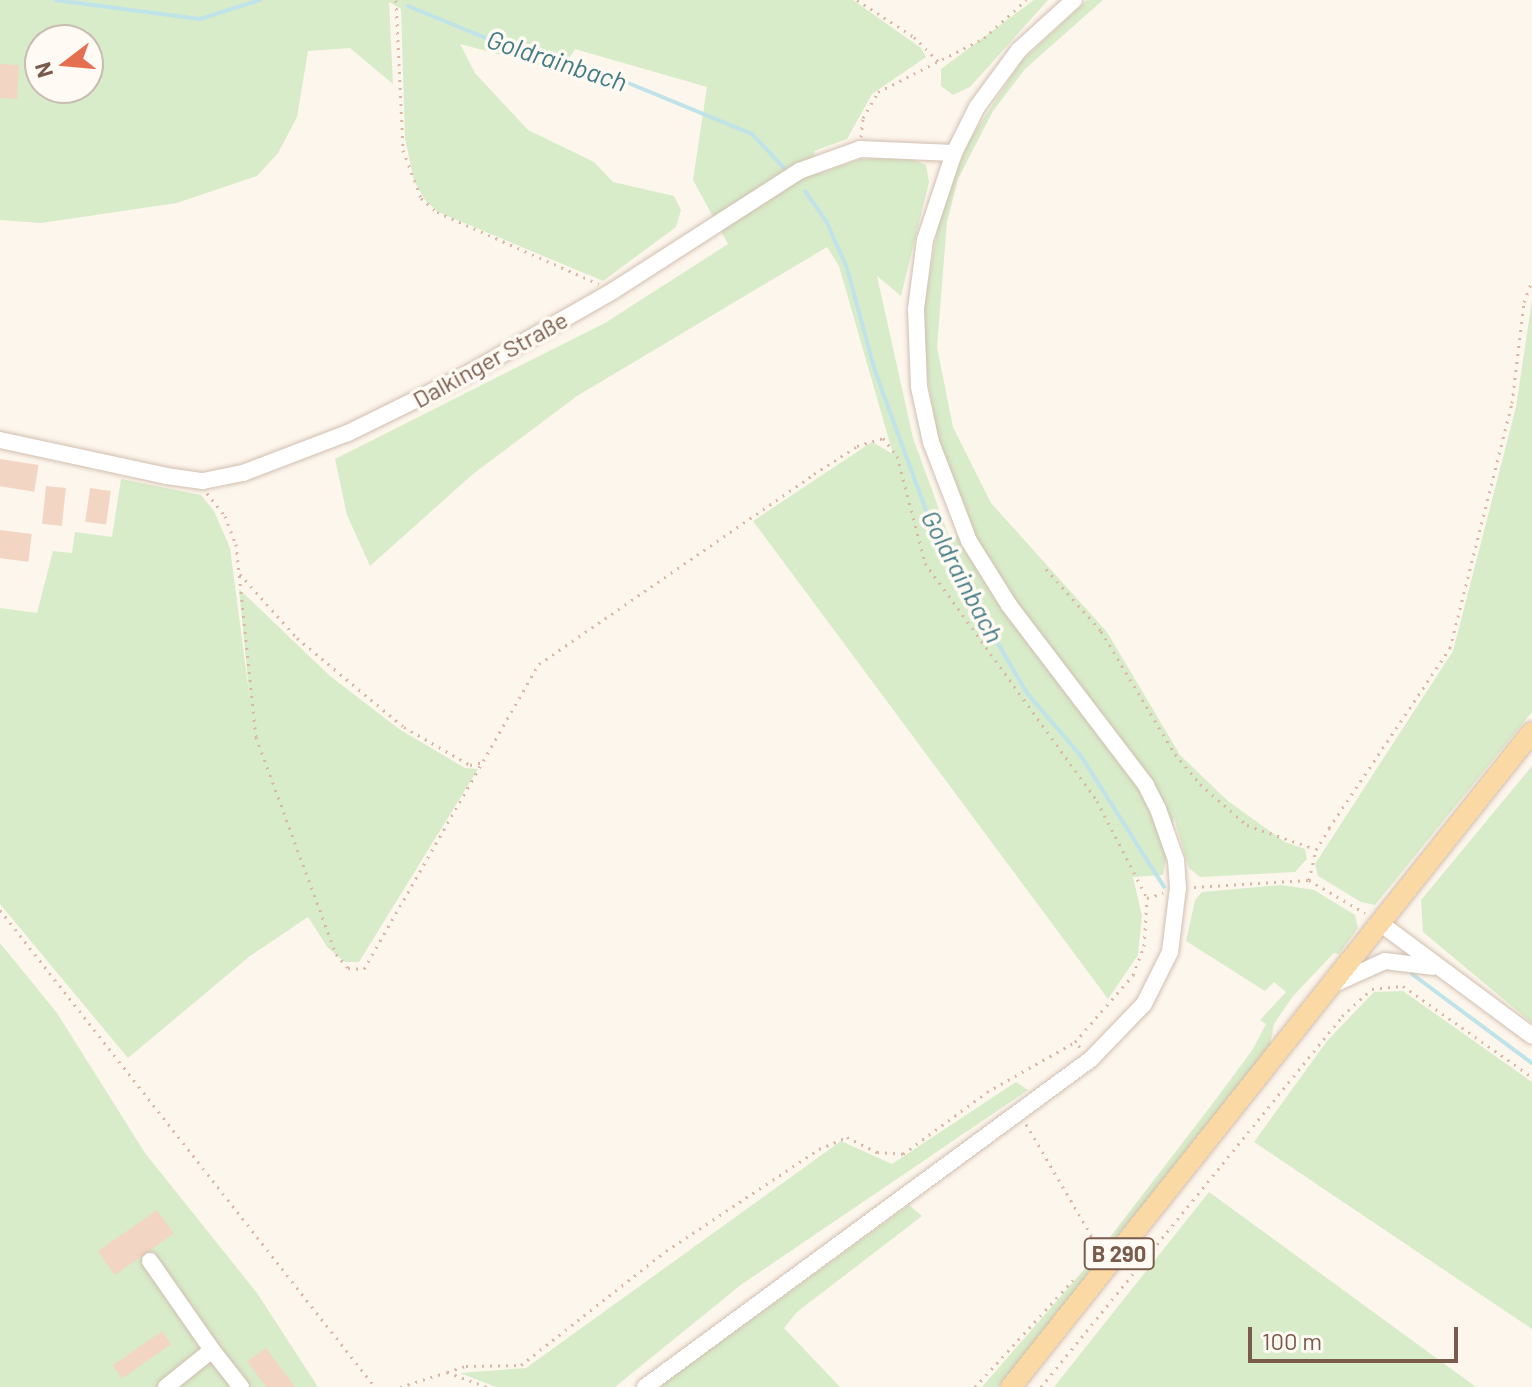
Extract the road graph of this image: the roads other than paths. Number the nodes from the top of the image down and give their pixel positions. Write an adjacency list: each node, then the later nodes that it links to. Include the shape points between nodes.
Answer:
1 (1074, 0): 2 (street, via 1019,50 977,107)
2 (954, 153): 3 (street, Dalkinger Straße, via 860,149 799,171 613,291 464,376 348,433 243,473 203,481); 13 (street, via 925,240 916,309 919,387 931,442 969,541 1009,605 1146,785 1169,834 1178,888 1175,929 1164,968 1128,1025 1091,1059)
3 (0, 440)
4 (1532, 732): 5 (main road, B 290)
5 (1380, 923): 6 (street); 7 (main road, B 290)
6 (1441, 968): 7 (street, via 1385,961); 8 (street)
7 (1333, 985): 14 (main road, B 290)
8 (1532, 1036)
9 (150, 1261): 10 (street)
10 (212, 1350): 11 (street); 12 (street)
11 (166, 1387)
12 (241, 1387)
13 (645, 1387)
14 (1011, 1387)

